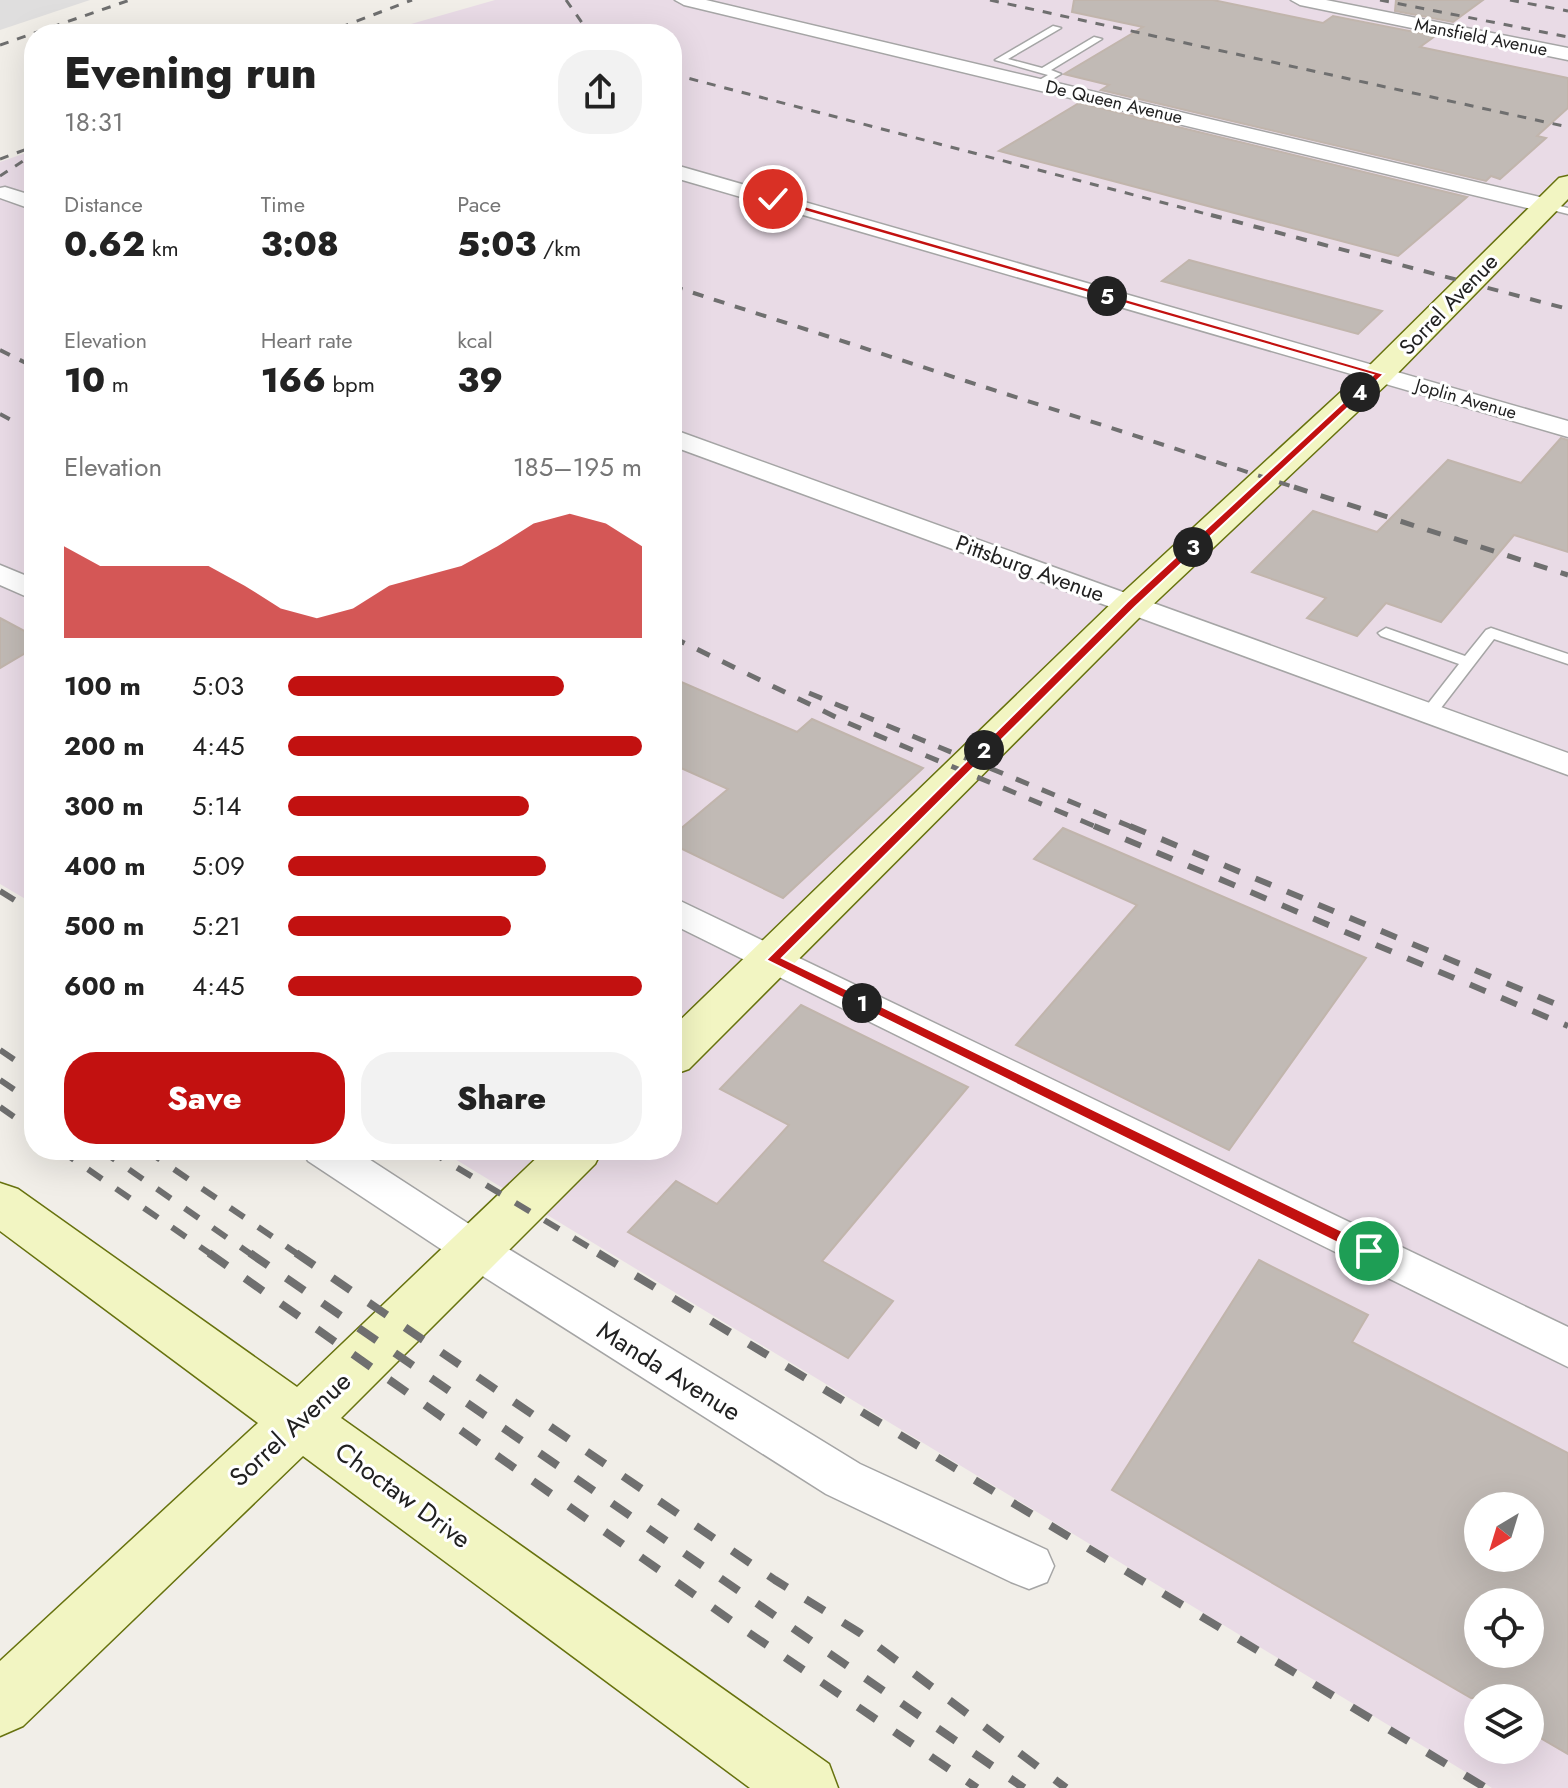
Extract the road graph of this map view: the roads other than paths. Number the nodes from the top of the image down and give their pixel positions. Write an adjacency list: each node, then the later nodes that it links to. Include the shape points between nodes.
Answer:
1 (684, 0): 6 (street, De Queen Avenue)
2 (1300, 0): 5 (street, Mansfield Avenue)
3 (1056, 28): 6 (lane, via 1000,60)
4 (1097, 39): 6 (lane)
5 (1568, 54)
6 (1041, 78): 10 (street, De Queen Avenue)
7 (682, 173): 11 (street, Joplin Avenue)
8 (5, 193): 9 (street)
9 (24, 200)
10 (1560, 200): 11 (street, Sorrel Avenue)
11 (1379, 374): 12 (street, Joplin Avenue); 16 (street, Sorrel Avenue)
12 (1568, 429)
13 (682, 441): 16 (street, Pittsburg Avenue)
14 (0, 574): 15 (street)
15 (24, 586)
16 (1131, 605): 20 (street, Pittsburg Avenue); 23 (street, Sorrel Avenue)
17 (1386, 633): 19 (lane)
18 (1568, 659): 19 (lane, via 1491,633)
19 (1467, 662): 20 (lane)
20 (1428, 714): 21 (street, Pittsburg Avenue)
21 (1568, 765)
22 (682, 914): 23 (street)
23 (773, 960): 24 (street, Sorrel Avenue); 29 (street)
24 (682, 1047)
25 (338, 1160): 28 (street, Manda Avenue)
26 (567, 1160): 28 (street, Sorrel Avenue)
27 (0, 1203): 30 (street, Choctaw Drive)
28 (474, 1249): 30 (street, Sorrel Avenue); 31 (street, Manda Avenue, via 843,1479)
29 (1568, 1348)
30 (301, 1420): 32 (street, Sorrel Avenue); 33 (street, Choctaw Drive)
31 (1029, 1566)
32 (0, 1704)
33 (797, 1786)

